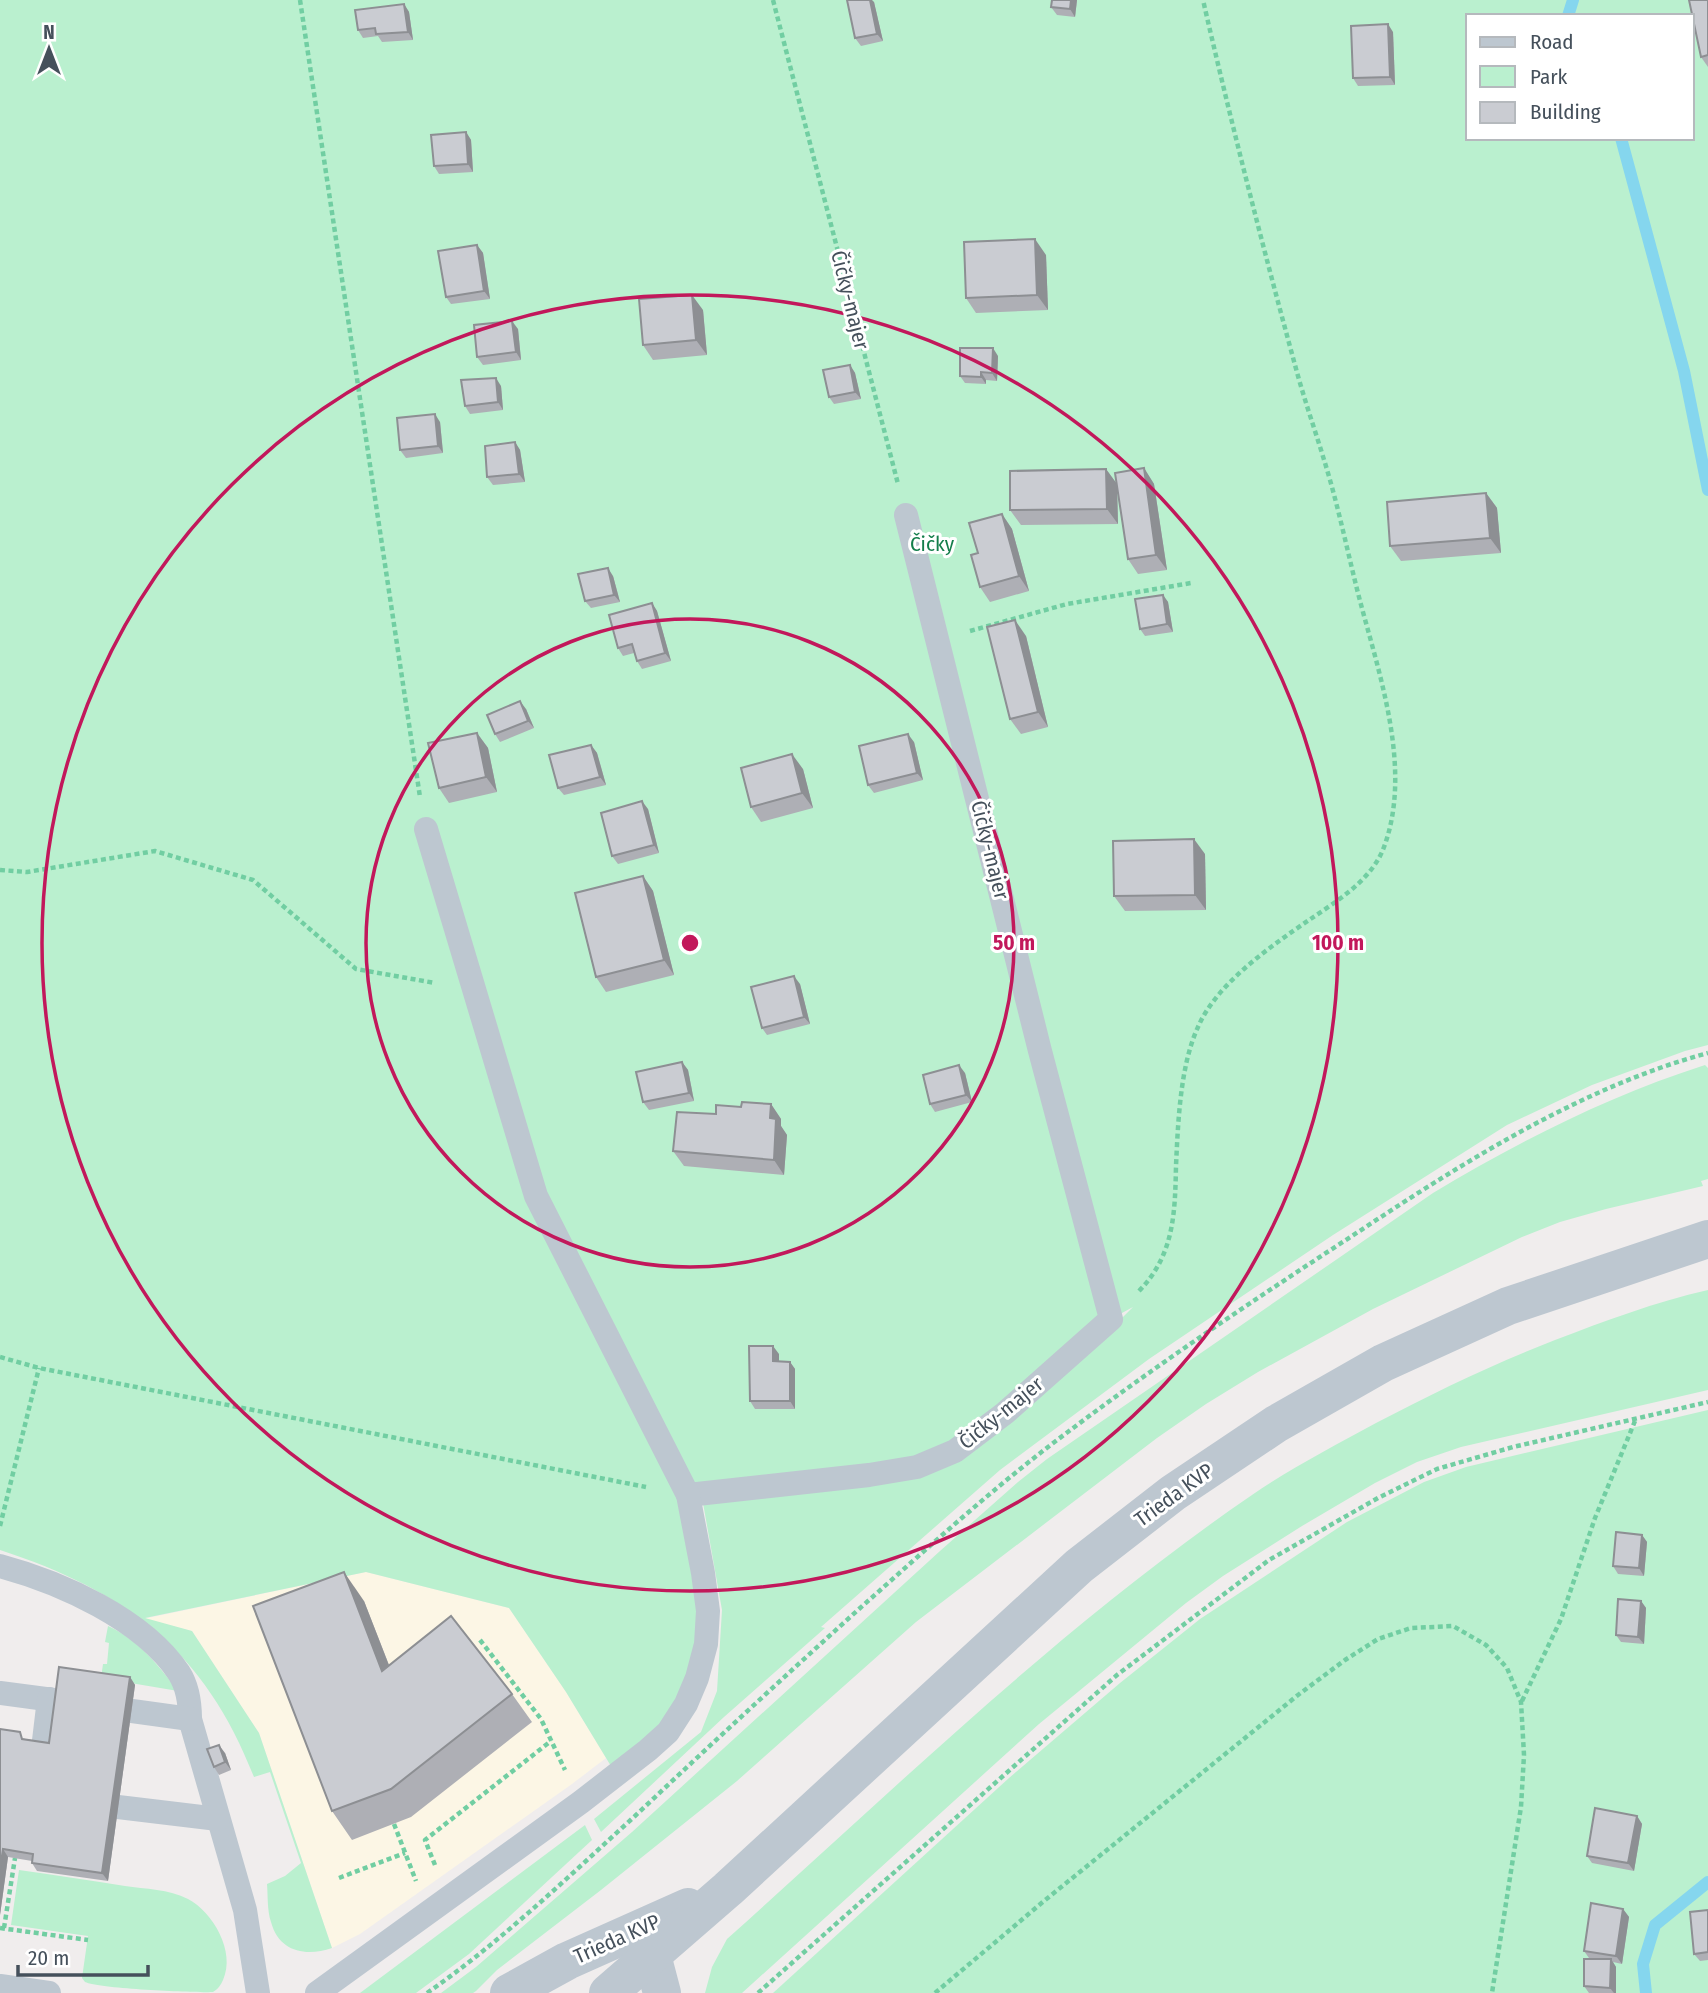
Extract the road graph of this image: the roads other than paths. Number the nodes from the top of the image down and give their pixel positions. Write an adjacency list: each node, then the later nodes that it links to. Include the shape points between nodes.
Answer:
1 (906, 515): 4 (lane, Čičky-majer, via 1111,1319 1005,1413 955,1451 917,1467)
2 (426, 829): 4 (lane, via 536,1196)
3 (1708, 1239): 12 (street, Trieda KVP, via 1508,1306 1383,1363 1173,1493 1079,1566)
4 (688, 1495): 17 (lane, via 704,1573 706,1644 686,1704 668,1732 581,1802)
5 (0, 1566): 8 (lane, via 61,1586 131,1626 179,1673 187,1690)
6 (0, 1693): 9 (lane, via 55,1700)
7 (132, 1712): 8 (lane)
8 (190, 1719): 11 (lane)
9 (43, 1749)
10 (118, 1807): 11 (lane)
11 (218, 1819): 16 (lane, via 245,1910)
12 (728, 1889): 13 (street, Trieda KVP); 18 (street, Trieda KVP, via 567,1961)
13 (652, 1955): 19 (street, Trieda KVP); 20 (street)
14 (0, 1986): 15 (lane)
15 (49, 1993)
16 (258, 1993)
17 (317, 1993)
18 (509, 1993)
19 (608, 1993)
20 (662, 1993)

